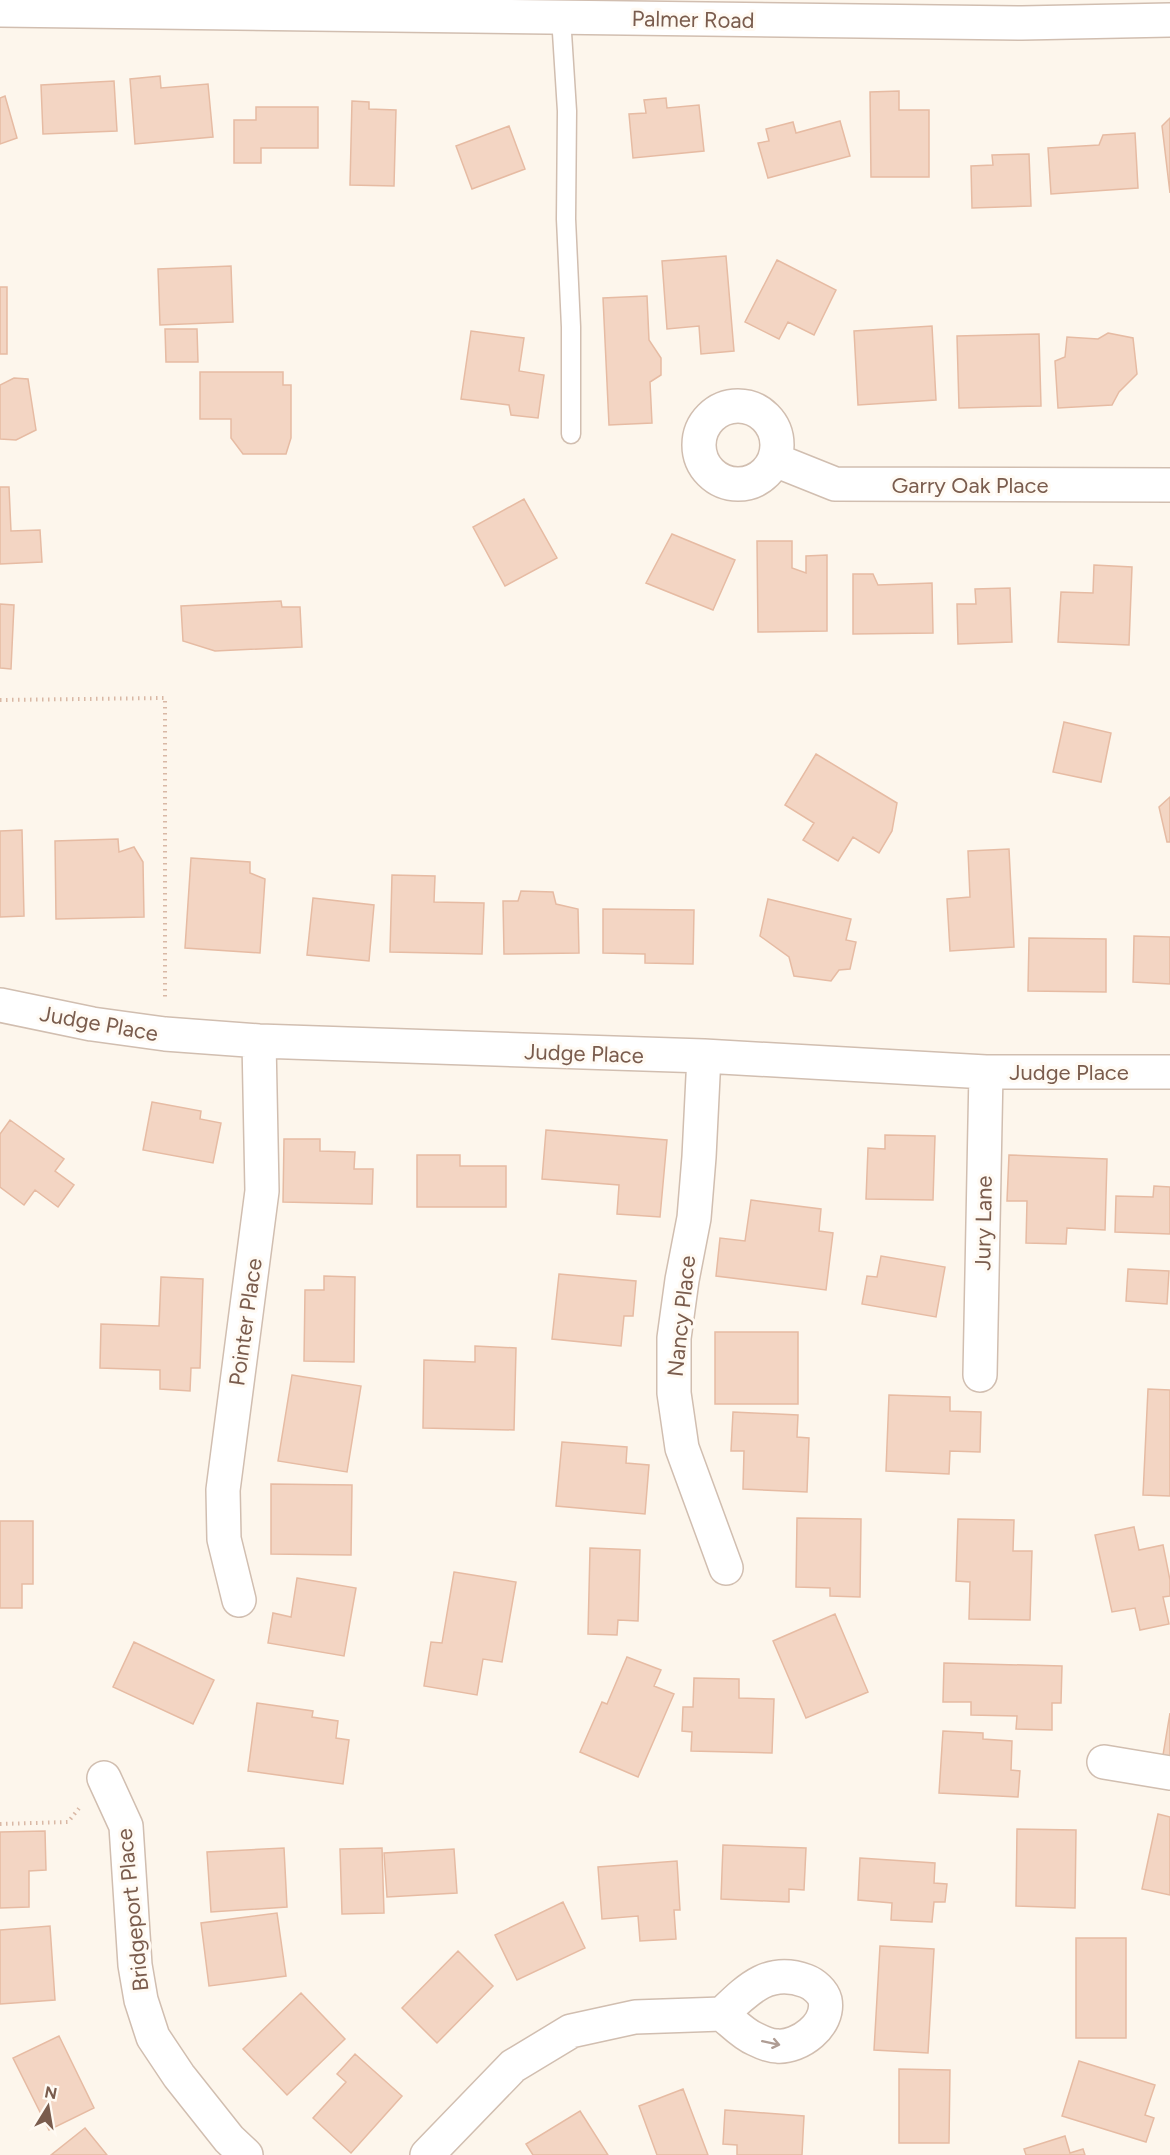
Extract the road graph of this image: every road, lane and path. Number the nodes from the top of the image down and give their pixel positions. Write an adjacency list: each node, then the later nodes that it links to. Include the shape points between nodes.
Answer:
1 (0, 10): 2 (street, Palmer Road)
2 (561, 17): 3 (street, Palmer Road, via 1022,23); 4 (lane, via 567,111)
3 (1170, 20)
4 (571, 434)
5 (776, 460): 6 (street, Garry Oak Place, via 834,484)
6 (1170, 485)
7 (0, 700): 9 (path, via 165,698)
8 (0, 1005): 9 (street, Judge Place)
9 (165, 1034): 10 (street, Judge Place)
10 (259, 1041): 11 (street, Judge Place); 16 (street, Pointer Place, via 262,1191 223,1490 224,1539)
11 (704, 1056): 12 (street, Judge Place); 15 (street, Nancy Place, via 695,1208 674,1338 674,1393 682,1448)
12 (986, 1072): 13 (street, Judge Place); 14 (street, Jury Lane)
13 (1170, 1072)
14 (980, 1375)
15 (726, 1568)
16 (239, 1600)
17 (1104, 1762): 18 (street)
18 (1170, 1773)
19 (104, 1778): 23 (street, Bridgeport Place, via 126,1826 135,1965 153,2037 179,2076)
20 (68, 1822): 21 (path)
21 (0, 1824)
22 (722, 2014): 24 (street, via 635,2017 571,2031 513,2067)
23 (246, 2155)
24 (427, 2155)

